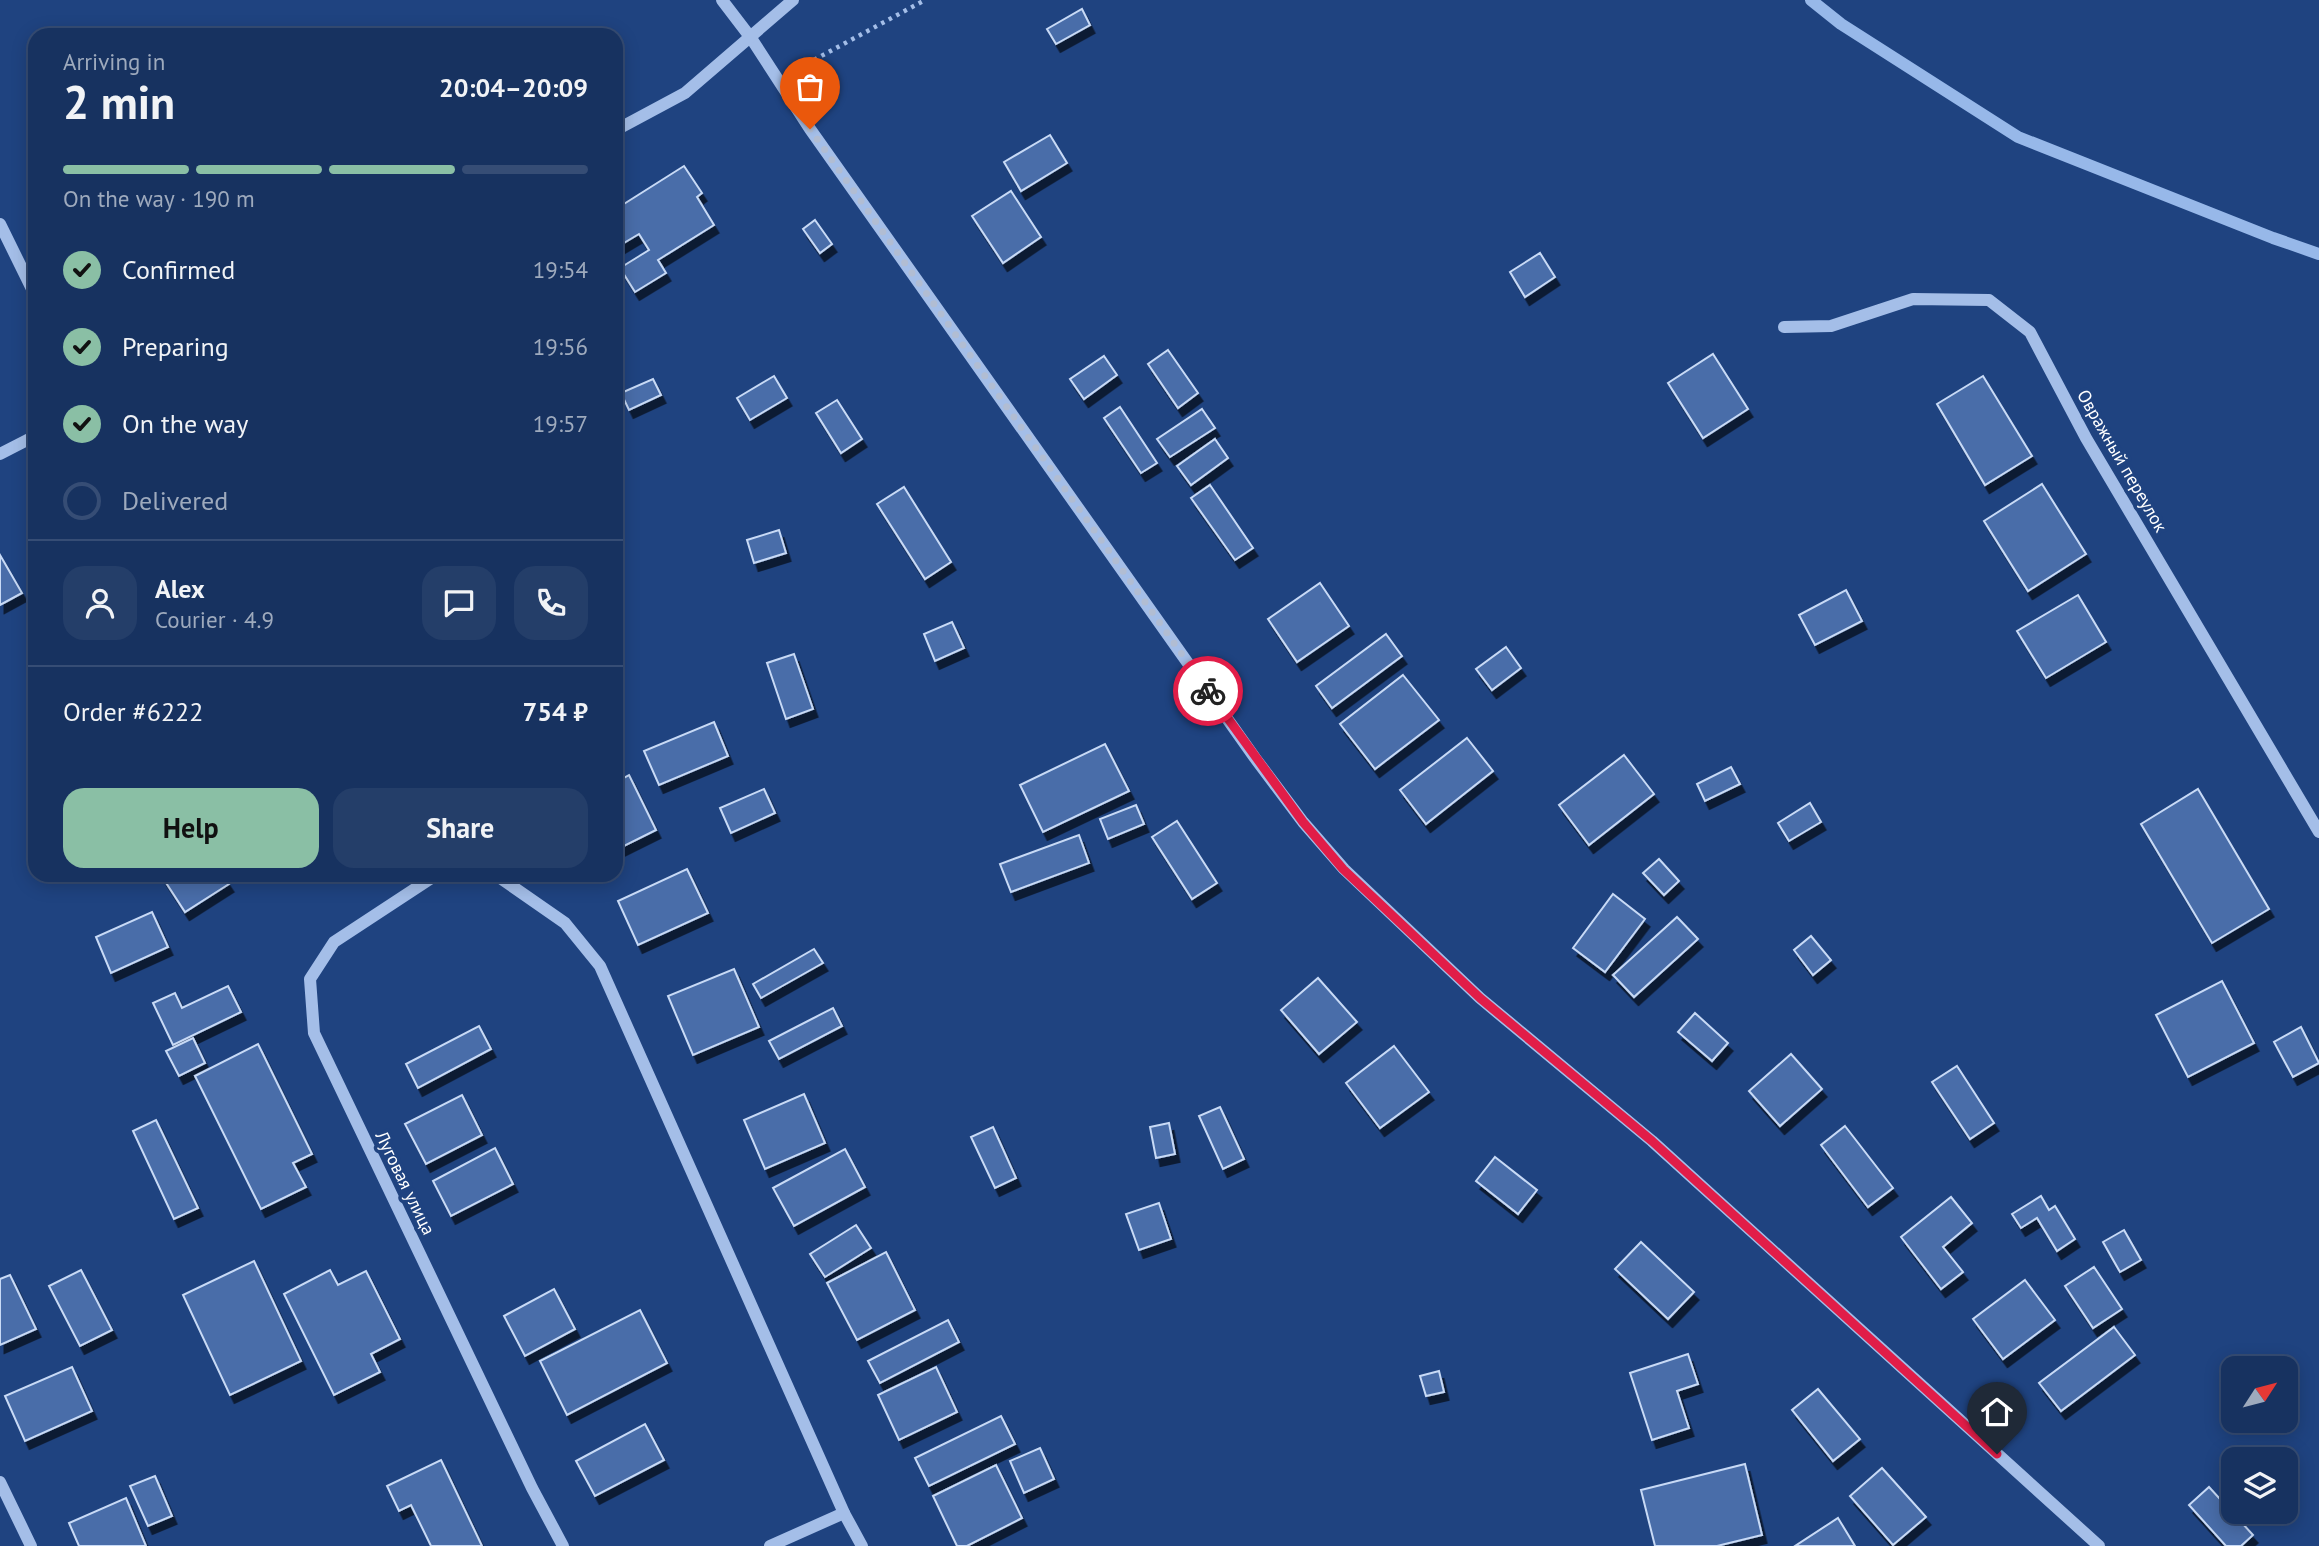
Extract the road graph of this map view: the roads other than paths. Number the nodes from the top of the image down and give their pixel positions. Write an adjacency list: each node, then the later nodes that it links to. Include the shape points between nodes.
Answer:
1 (722, 0): 3 (street)
2 (793, 0): 3 (street)
3 (751, 38): 4 (street, via 685,93); 19 (street, via 1255,758 1343,869 1480,998 1652,1141)
4 (623, 126)
5 (0, 224): 6 (street)
6 (28, 281)
7 (1784, 327): 10 (street, Овражный переулок, via 1831,326 1913,299 1989,300 2030,332 2086,438)
8 (28, 440): 9 (street)
9 (0, 454)
10 (2319, 832)
11 (425, 882): 16 (street, Луговая улица, via 334,942 310,979 314,1033)
12 (506, 882): 14 (street, via 565,923 600,966)
13 (0, 1482): 15 (street)
14 (844, 1513): 17 (street); 18 (street)
15 (31, 1546)
16 (563, 1546)
17 (770, 1546)
18 (862, 1546)
19 (2099, 1546)

